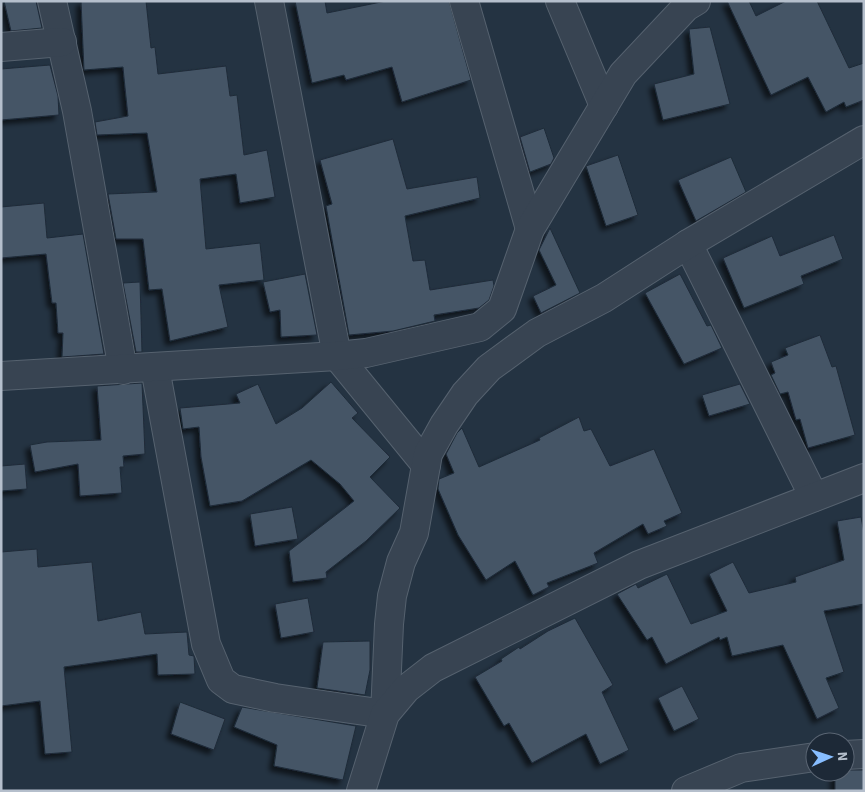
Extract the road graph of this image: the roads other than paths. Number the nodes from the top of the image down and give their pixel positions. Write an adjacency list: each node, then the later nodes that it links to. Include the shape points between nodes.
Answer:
1 (52, 1): 6 (street)
2 (268, 1): 12 (street)
3 (464, 1): 10 (street)
4 (560, 1): 8 (street)
5 (696, 1): 8 (street, via 686,7 623,74)
6 (62, 42): 7 (street); 14 (street)
7 (1, 47)
8 (604, 106): 10 (street)
9 (864, 140): 11 (street)
10 (530, 229): 12 (street, via 502,309 480,327 366,353)
11 (688, 244): 16 (street, via 604,298 537,333 489,368 465,394 444,425 428,454); 18 (street)
12 (337, 356): 13 (street); 16 (street)
13 (155, 368): 14 (street); 19 (street, via 206,644 221,680 233,689 276,698)
14 (123, 370): 15 (street)
15 (1, 376)
16 (426, 465): 19 (street, via 414,533 401,562 392,596)
17 (864, 478): 18 (street)
18 (814, 497): 19 (street, via 639,565 441,663 406,689)
19 (386, 714): 21 (street)
20 (805, 758): 22 (street, via 741,768)
21 (361, 791)
22 (686, 791)

